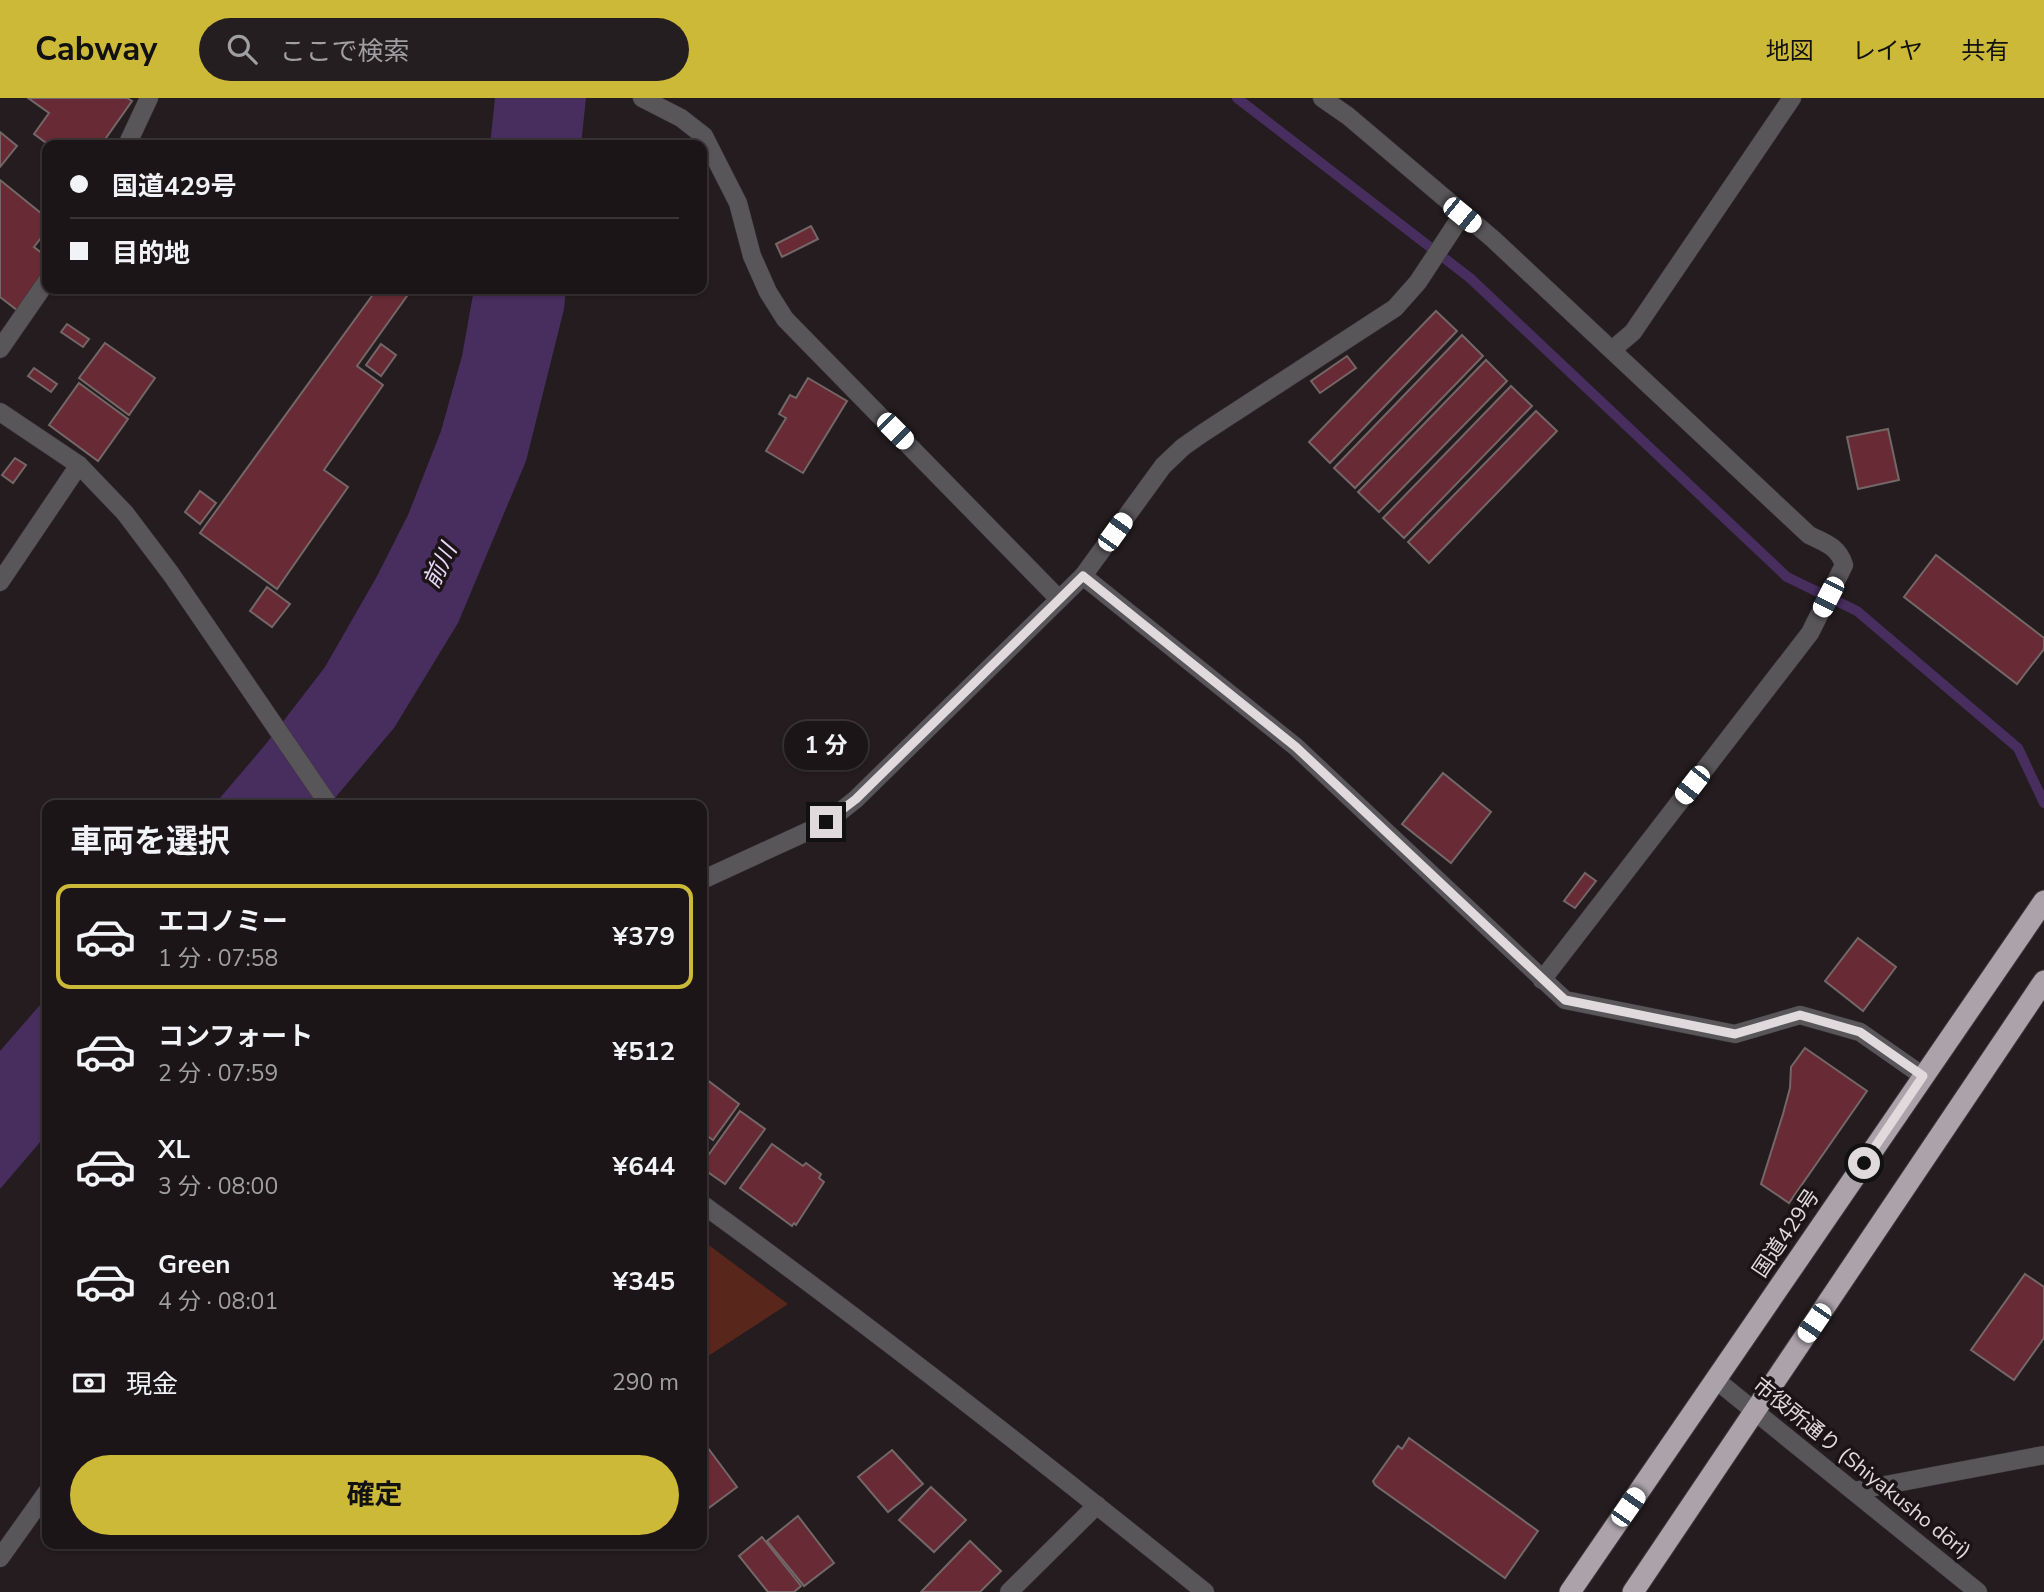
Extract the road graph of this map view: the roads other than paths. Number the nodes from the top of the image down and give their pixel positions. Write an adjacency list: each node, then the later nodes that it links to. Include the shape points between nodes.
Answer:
1 (149, 98): 5 (street)
2 (642, 98): 6 (street, via 681,118)
3 (1322, 98): 8 (street, via 1348,116)
4 (1792, 98): 11 (street, via 1633,332)
5 (129, 140)
6 (706, 140)
7 (707, 142): 16 (street, via 738,203 752,256 785,319)
8 (1458, 221): 11 (street, via 1493,240); 14 (street, via 1395,308 1183,447 1163,466)
9 (42, 288): 10 (street)
10 (0, 349)
11 (1612, 350): 20 (street, via 1808,535 1841,553 1844,565 1810,634)
12 (0, 412): 13 (street)
13 (79, 465): 15 (street); 17 (street, via 125,513)
14 (1083, 576): 16 (street); 20 (street, via 1296,747)
15 (0, 582)
16 (1059, 599): 18 (street, via 856,799 826,822)
17 (326, 800)
18 (707, 878)
19 (2044, 901): 22 (highway, 国道429号)
20 (1542, 980): 22 (street, via 1565,1000 1735,1034 1800,1015 1860,1032)
21 (2044, 981): 25 (highway)
22 (1923, 1076): 24 (highway, 国道429号)
23 (707, 1208): 29 (street)
24 (1716, 1380): 25 (street, 市役所通り (Shiyakusho dōri)); 33 (highway, 国道429号)
25 (1755, 1411): 27 (street, 市役所通り (Shiyakusho dōri)); 34 (highway)
26 (2044, 1455): 27 (street)
27 (1854, 1491): 35 (street, 市役所通り (Shiyakusho dōri))
28 (42, 1499): 30 (street)
29 (1097, 1504): 31 (street); 32 (street)
30 (0, 1558)
31 (1009, 1592)
32 (1205, 1592)
33 (1570, 1592)
34 (1633, 1592)
35 (1978, 1592)

